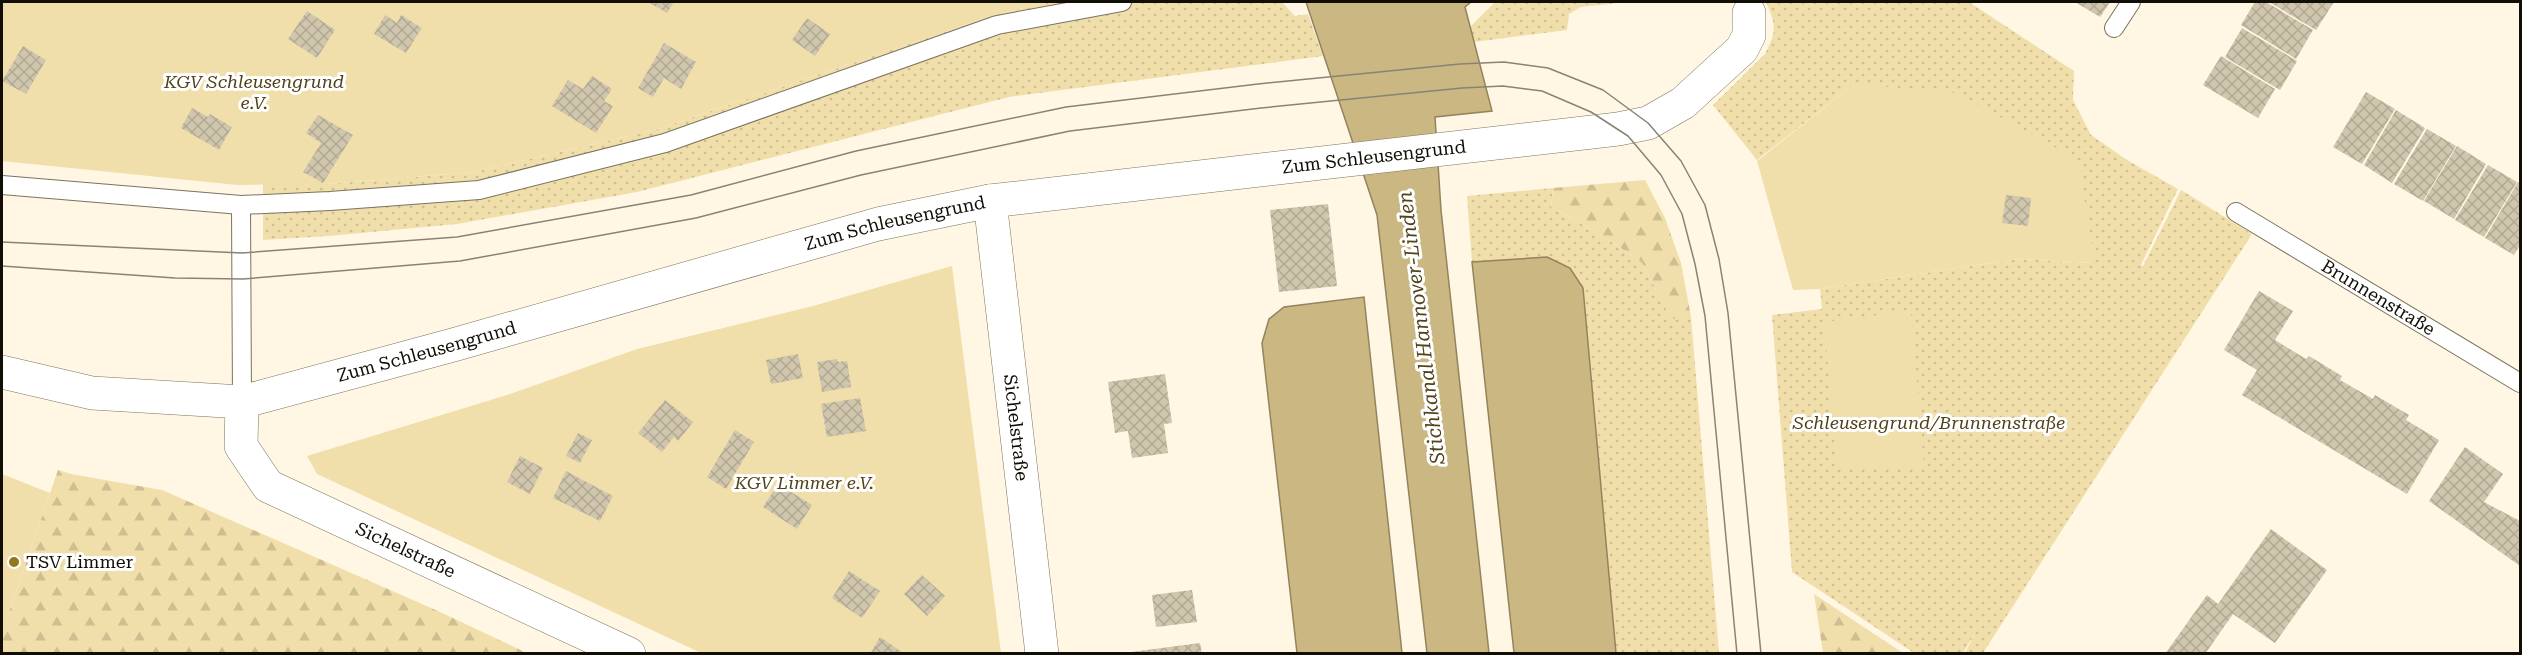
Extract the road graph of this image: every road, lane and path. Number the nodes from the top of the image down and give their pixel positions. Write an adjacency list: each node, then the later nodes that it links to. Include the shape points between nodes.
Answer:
1 (1122, 2): 7 (lane, via 997,25 665,143 479,190)
2 (2131, 2): 4 (lane)
3 (1749, 13): 6 (street, Zum Schleusengrund, via 1749,35 1742,50 1683,103 1648,123)
4 (2114, 28)
5 (2, 185): 7 (lane)
6 (990, 201): 11 (street, Zum Schleusengrund, via 878,224); 13 (street, Sichelstraße)
7 (241, 205): 11 (lane)
8 (2236, 212): 10 (lane, Brunnenstraße)
9 (2, 372): 11 (street, Zum Schleusengrund, via 92,393)
10 (2520, 383)
11 (242, 402): 12 (street, Sichelstraße, via 241,446 268,486)
12 (629, 654)
13 (1042, 654)

